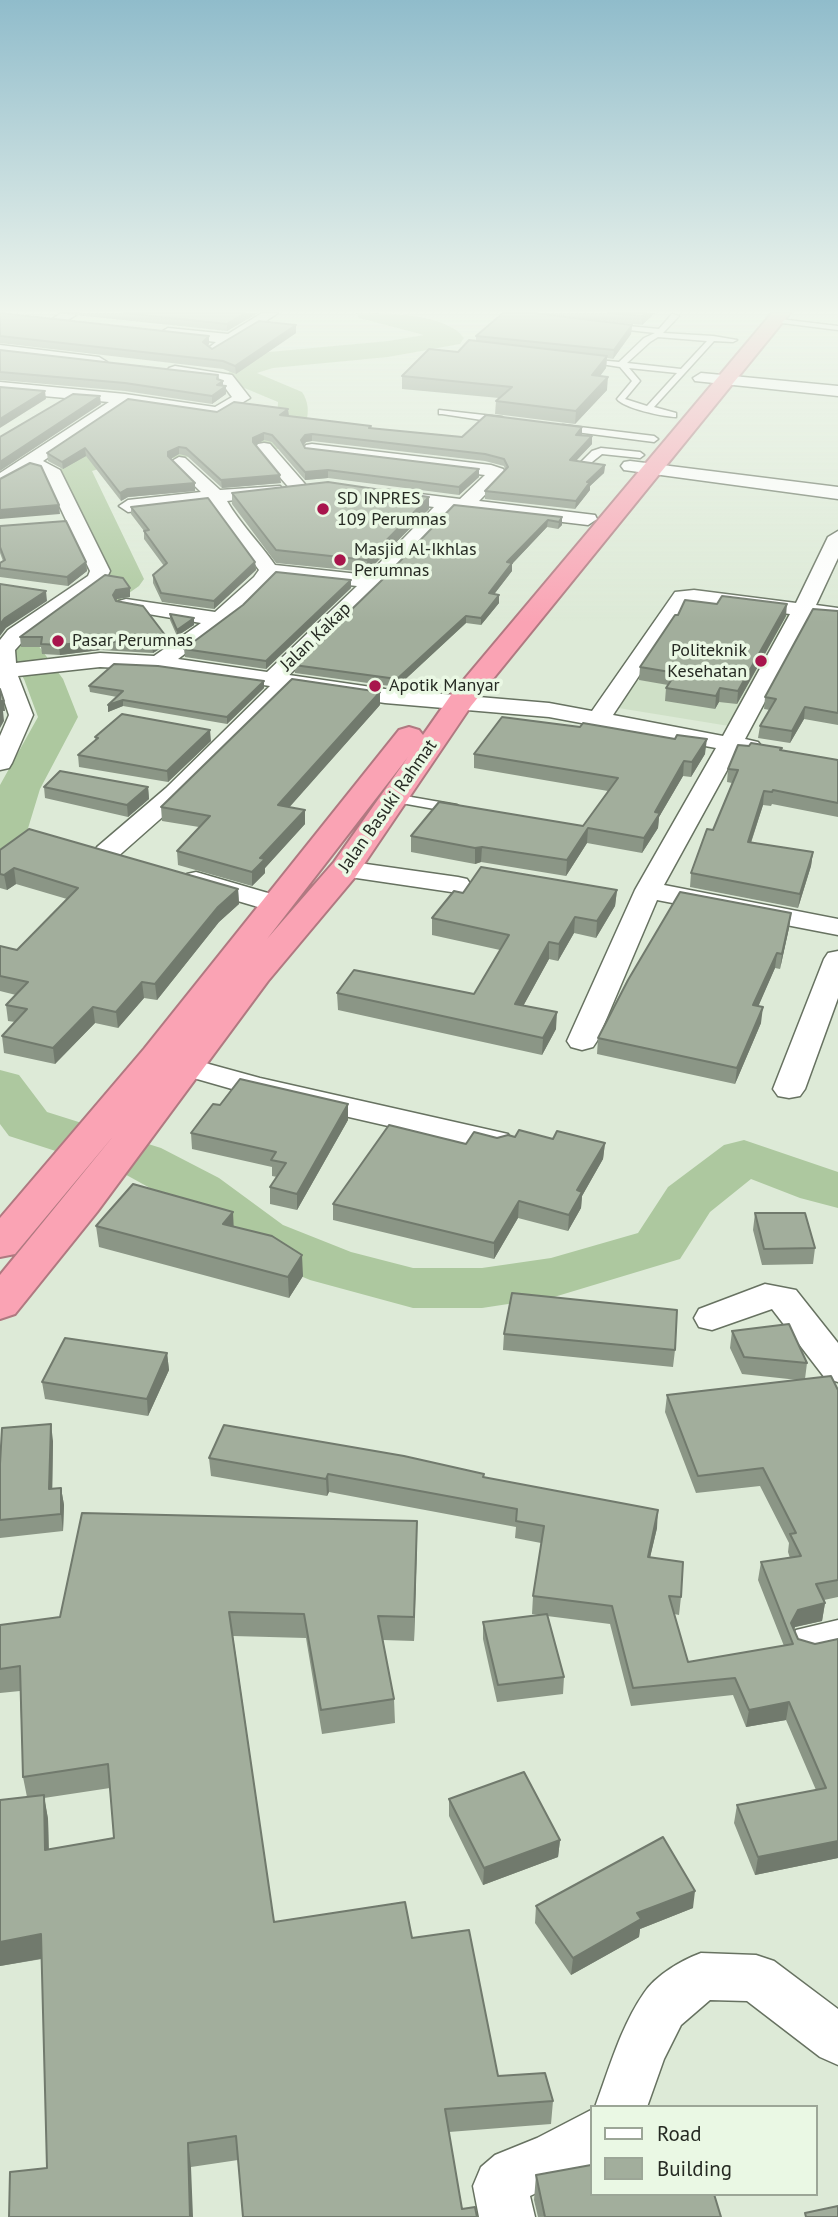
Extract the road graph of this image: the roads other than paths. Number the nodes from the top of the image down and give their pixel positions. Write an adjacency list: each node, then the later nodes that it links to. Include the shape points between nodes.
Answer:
1 (99, 416): 11 (street)
2 (475, 416): 5 (lane)
3 (659, 416): 9 (highway, Jalan Basuki Rahmat)
4 (674, 416): 9 (highway, Jalan Basuki Rahmat)
5 (508, 421)
6 (548, 426): 9 (lane)
7 (264, 449): 17 (street, via 306,486)
8 (312, 449): 18 (street, Jalan Kakap, via 497,473)
9 (644, 457): 12 (lane, via 601,451); 16 (street); 20 (highway, Jalan Basuki Rahmat); 25 (highway, Jalan Basuki Rahmat)
10 (179, 461): 17 (street)
11 (30, 462): 13 (street); 14 (street, via 49,468)
12 (584, 464)
13 (3, 477): 14 (street)
14 (58, 482): 21 (street)
15 (372, 493): 18 (street)
16 (838, 493)
17 (216, 497): 19 (street); 24 (street)
18 (458, 503): 20 (street); 26 (street, Jalan Kakap)
19 (128, 506)
20 (588, 519): 25 (highway, Jalan Basuki Rahmat)
21 (77, 520): 22 (street); 28 (street, via 100,571 97,579)
22 (52, 523)
23 (838, 537): 30 (street)
24 (269, 570): 26 (street); 32 (street, via 250,593)
25 (556, 571): 36 (highway, Jalan Basuki Rahmat)
26 (373, 582): 35 (street, Jalan Kakap)
27 (46, 592): 28 (street)
28 (73, 596): 34 (street, via 7,643)
29 (126, 605): 32 (street)
30 (803, 610): 31 (street); 37 (street, via 682,596); 41 (street)
31 (838, 614)
32 (216, 619): 33 (street)
33 (159, 663): 34 (street, via 83,661); 35 (street)
34 (6, 670): 40 (street, via 21,710)
35 (279, 681): 36 (street); 39 (street, Jalan Kakap)
36 (449, 701): 37 (street); 46 (highway, Jalan Basuki Rahmat); 54 (highway, Jalan Basuki Rahmat)
37 (599, 718): 41 (street)
38 (205, 730): 39 (street)
39 (233, 735): 45 (street, Jalan Kakap)
40 (6, 739): 43 (street)
41 (730, 744): 42 (street); 53 (street)
42 (770, 750)
43 (0, 763)
44 (149, 789): 45 (street)
45 (175, 793): 48 (street, Jalan Kakap, via 118,857)
46 (394, 798): 47 (lane); 49 (highway, Jalan Basuki Rahmat)
47 (472, 812)
48 (80, 846)
49 (345, 869): 51 (street); 57 (highway, Jalan Basuki Rahmat)
50 (176, 874): 54 (street)
51 (458, 885)
52 (617, 894): 53 (street)
53 (646, 894): 55 (street); 58 (street)
54 (275, 904): 57 (highway, Jalan Basuki Rahmat)
55 (838, 927)
56 (838, 959): 60 (street)
57 (240, 972): 59 (highway, Jalan Basuki Rahmat); 59 (highway, Jalan Basuki Rahmat)
58 (582, 1041)
59 (160, 1085): 61 (street, via 253,1086); 62 (highway, Jalan Basuki Rahmat)
60 (789, 1089)
61 (498, 1141)
62 (66, 1197): 63 (highway, Jalan Basuki Rahmat); 64 (highway, Jalan Basuki Rahmat)
63 (0, 1244)
64 (0, 1304)
65 (712, 1318): 66 (street, via 765,1296 783,1298)
66 (838, 1369)
67 (838, 2040): 68 (street, via 756,1978 701,1976 663,2008 640,2052)
68 (622, 2105)
69 (590, 2138): 70 (street, via 514,2174 500,2186)
70 (507, 2217)

